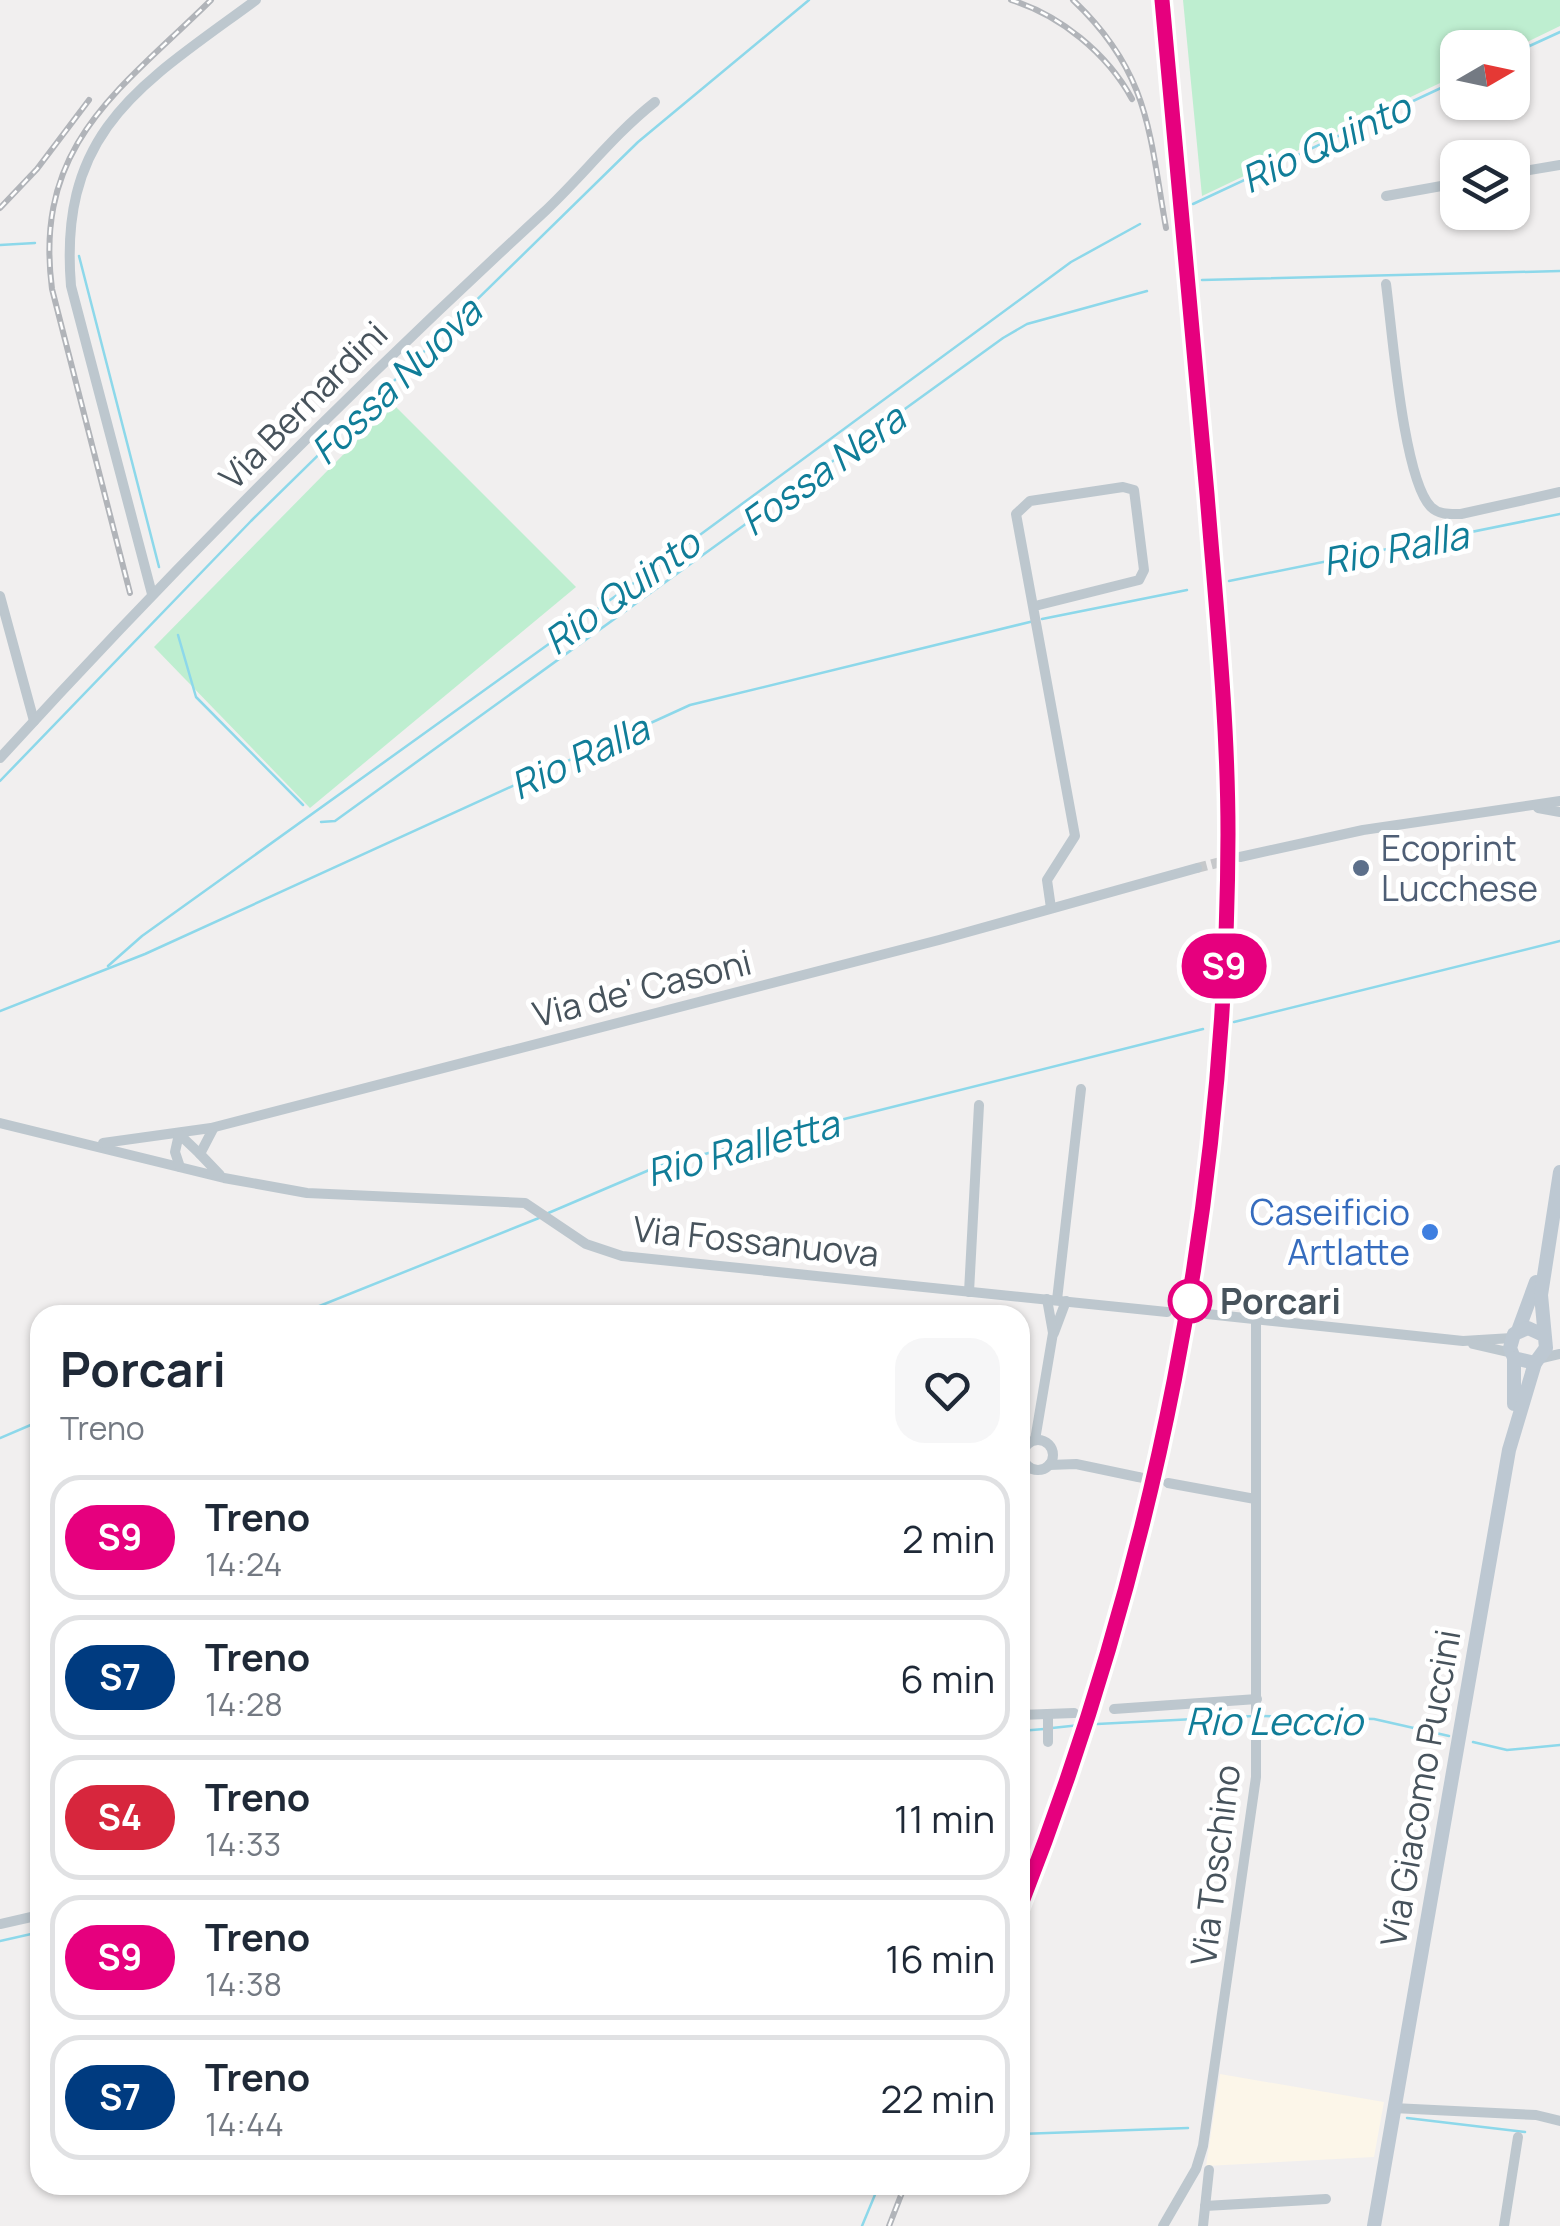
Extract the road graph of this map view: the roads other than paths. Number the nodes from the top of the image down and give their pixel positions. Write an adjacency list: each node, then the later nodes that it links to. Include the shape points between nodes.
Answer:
1 (256, 0): 9 (street, via 120,109 90,153 66,236 70,286)
2 (655, 102): 9 (street, Via Bernardini, via 618,130 566,190)
3 (1560, 165): 4 (street)
4 (1530, 171)
5 (1440, 186): 6 (street)
6 (1386, 196)
7 (1386, 284): 8 (street, via 1408,445 1431,507 1460,514)
8 (1560, 492)
9 (152, 594): 12 (street, Via Bernardini)
10 (0, 596): 12 (street)
11 (1035, 608): 11 (street, via 1016,514 1030,500 1134,490 1144,570 1139,580); 19 (street, via 1075,836 1047,880)
12 (34, 721): 13 (street, Via Bernardini)
13 (0, 758)
14 (1560, 801): 15 (street)
15 (1528, 806): 16 (street); 17 (street, via 1362,830)
16 (1560, 812)
17 (1240, 858)
18 (1198, 868): 19 (street, Via de' Casoni)
19 (1052, 908): 23 (street, Via de' Casoni)
20 (1081, 1088): 32 (street)
21 (978, 1105): 31 (street)
22 (0, 1123): 25 (street, Via Fossanuova)
23 (217, 1127): 24 (street, Via de' Casoni); 26 (street)
24 (179, 1134): 25 (street, Via de' Casoni); 26 (street); 27 (street)
25 (97, 1144): 27 (street, Via Fossanuova)
26 (200, 1154): 29 (street)
27 (180, 1167): 29 (street, Via Fossanuova)
28 (1560, 1172): 30 (main road)
29 (224, 1178): 31 (street, Via Fossanuova, via 308,1192 526,1203 586,1244 622,1256)
30 (1548, 1233): 37 (main road); 39 (main road)
31 (969, 1292): 32 (street, Via Fossanuova)
32 (1057, 1300): 33 (street, Via Fossanuova); 36 (street); 36 (street)
33 (1167, 1312)
34 (1208, 1314): 35 (street)
35 (1256, 1318): 39 (street); 52 (street, Via Toschino)
36 (1053, 1334): 43 (street)
37 (1543, 1336): 38 (street); 39 (main road, via 1528,1328); 41 (main road, Via Giacomo Puccini)
38 (1560, 1344)
39 (1514, 1345): 41 (main road); 44 (main road)
40 (1560, 1354): 41 (street)
41 (1539, 1360): 44 (main road, Via Giacomo Puccini)
42 (1030, 1444): 43 (street)
43 (1044, 1444): 45 (street); 46 (street)
44 (1509, 1450): 61 (main road, Via Giacomo Puccini)
45 (1076, 1464): 46 (street); 50 (street)
46 (1048, 1465): 48 (street)
47 (1030, 1466): 48 (street)
48 (1033, 1469): 49 (street)
49 (1030, 1474)
50 (1138, 1476)
51 (1168, 1483): 52 (street)
52 (1255, 1499): 54 (street, Via Toschino)
53 (1114, 1709): 54 (street)
54 (1257, 1711): 67 (street, Via Toschino, via 1252,1821 1204,2146)
55 (1074, 1713): 56 (street)
56 (1048, 1714): 57 (street); 58 (street)
57 (1030, 1715)
58 (1048, 1738)
59 (30, 1917): 60 (street)
60 (0, 1924)
61 (1393, 2108): 62 (street); 69 (main road, Via Giacomo Puccini)
62 (1560, 2121)
63 (1518, 2137): 70 (street)
64 (1208, 2170): 66 (street)
65 (1326, 2198): 66 (street)
66 (1205, 2206): 68 (street)
67 (1163, 2226)
68 (1203, 2226)
69 (1374, 2226)
70 (1504, 2226)

